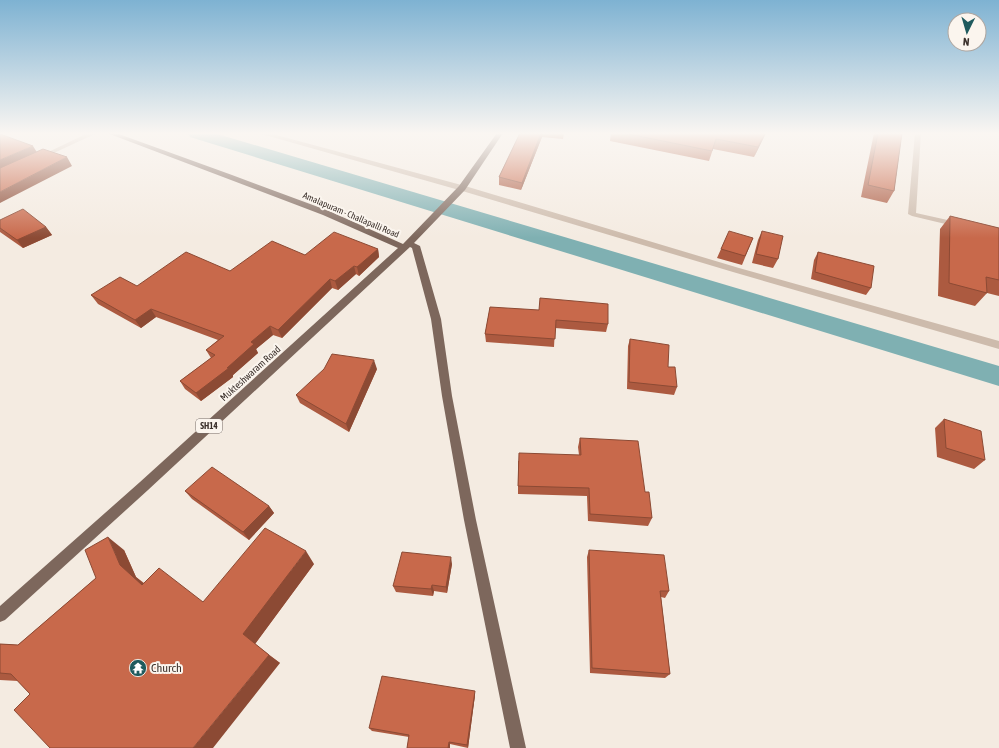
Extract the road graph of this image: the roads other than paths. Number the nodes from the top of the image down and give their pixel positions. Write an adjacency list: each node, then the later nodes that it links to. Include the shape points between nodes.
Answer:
1 (207, 168): 7 (main road, Amalapuram - Challapalli Road)
2 (389, 168): 5 (street)
3 (476, 168): 5 (main road, Mukteshwaram Road / SH14)
4 (915, 168): 6 (street, via 912,214)
5 (462, 188): 7 (main road, Mukteshwaram Road / SH14); 8 (street)
6 (963, 227)
7 (410, 242): 9 (main road, Mukteshwaram Road / SH14); 10 (main road, via 416,246 436,319 447,396 469,512)
8 (999, 345)
9 (0, 615)
10 (518, 748)

